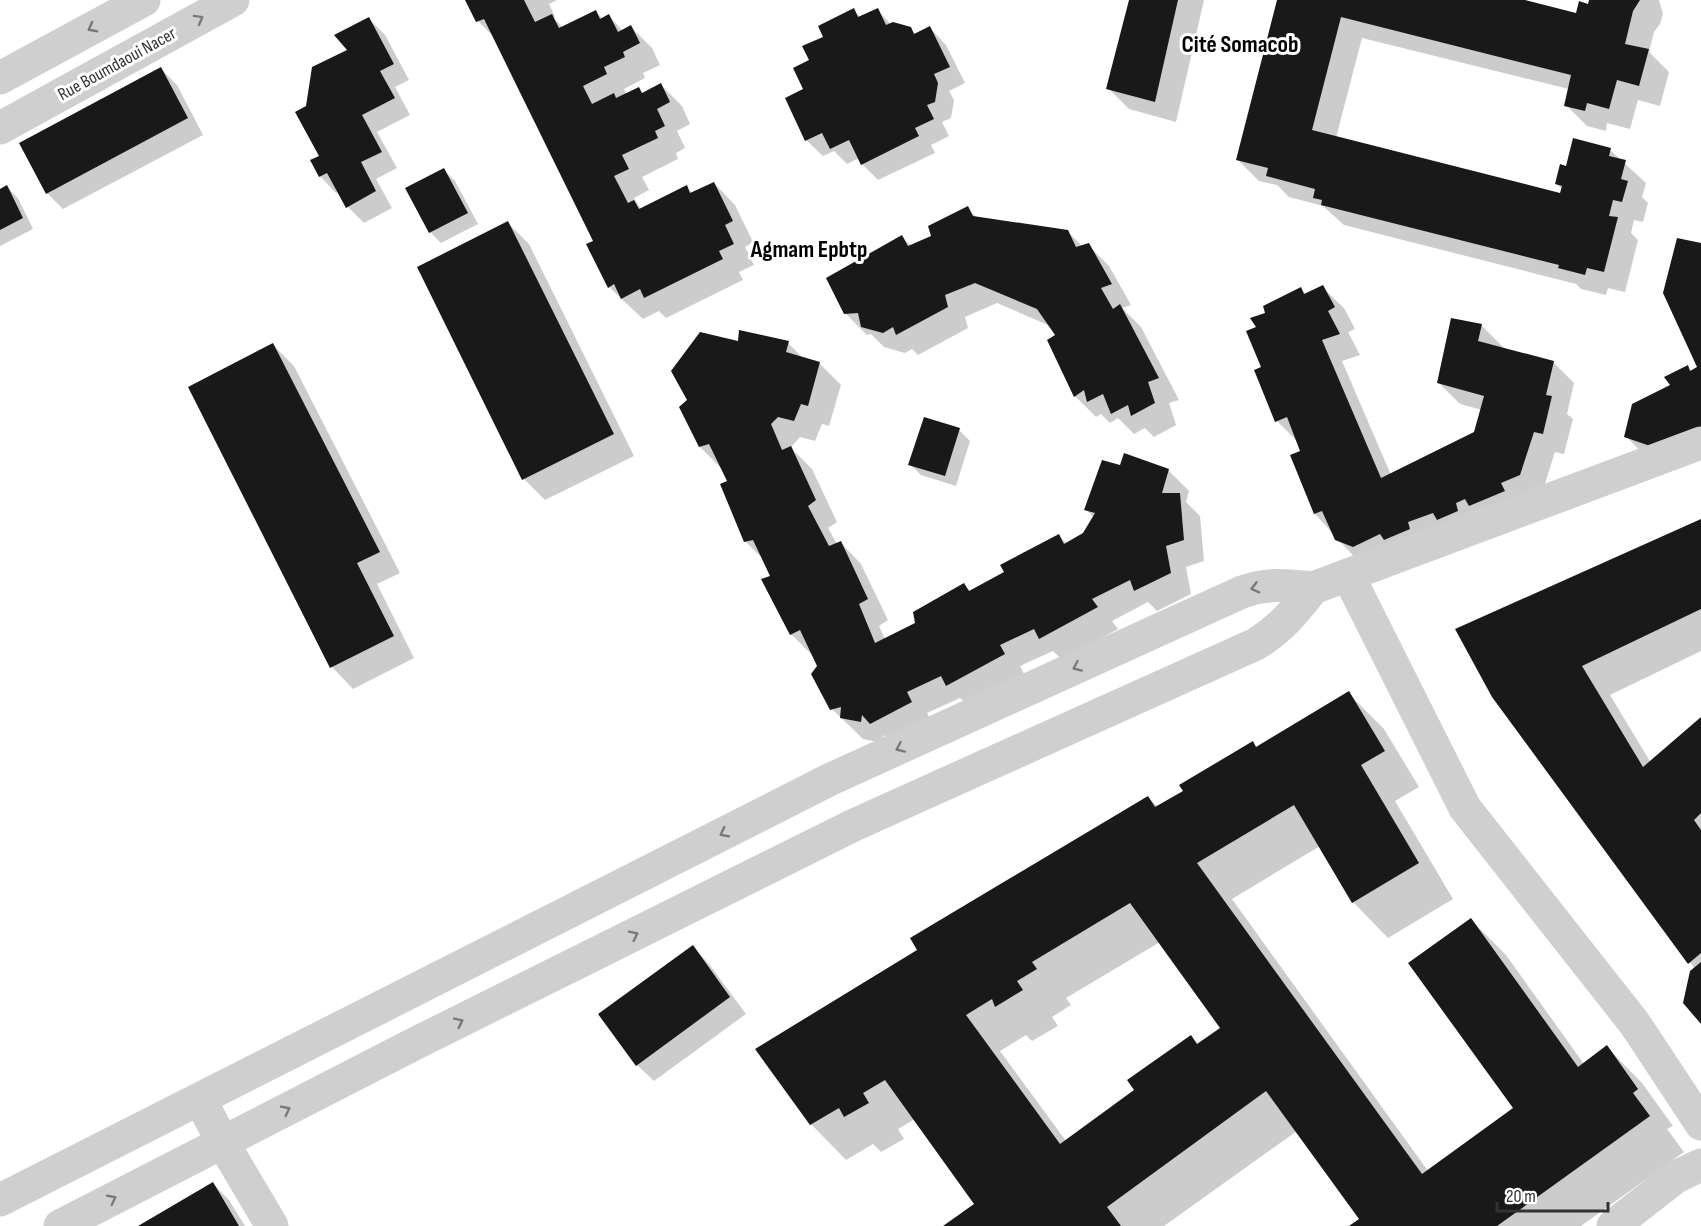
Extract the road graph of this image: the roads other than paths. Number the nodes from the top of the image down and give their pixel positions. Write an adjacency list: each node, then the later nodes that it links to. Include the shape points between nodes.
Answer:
1 (144, 0): 3 (street, one-way to 3)
2 (233, 0): 4 (street, Rue Boumdaoui Nacer, one-way to 2)
3 (0, 78)
4 (0, 128)
5 (1701, 443): 6 (street)
6 (1348, 575): 7 (street); 9 (street, via 1465,808 1635,1024)
7 (1313, 588): 8 (street, one-way to 8, via 1276,584 1242,592 831,779); 10 (street, one-way to 7, via 854,825 1256,644 1288,621)
8 (200, 1099): 10 (street); 12 (street)
9 (1701, 1124)
10 (223, 1143): 13 (street, one-way to 10); 14 (street)
11 (1701, 1165): 15 (street, via 1676,1177)
12 (0, 1200)
13 (60, 1226)
14 (272, 1226)
15 (1613, 1226)

